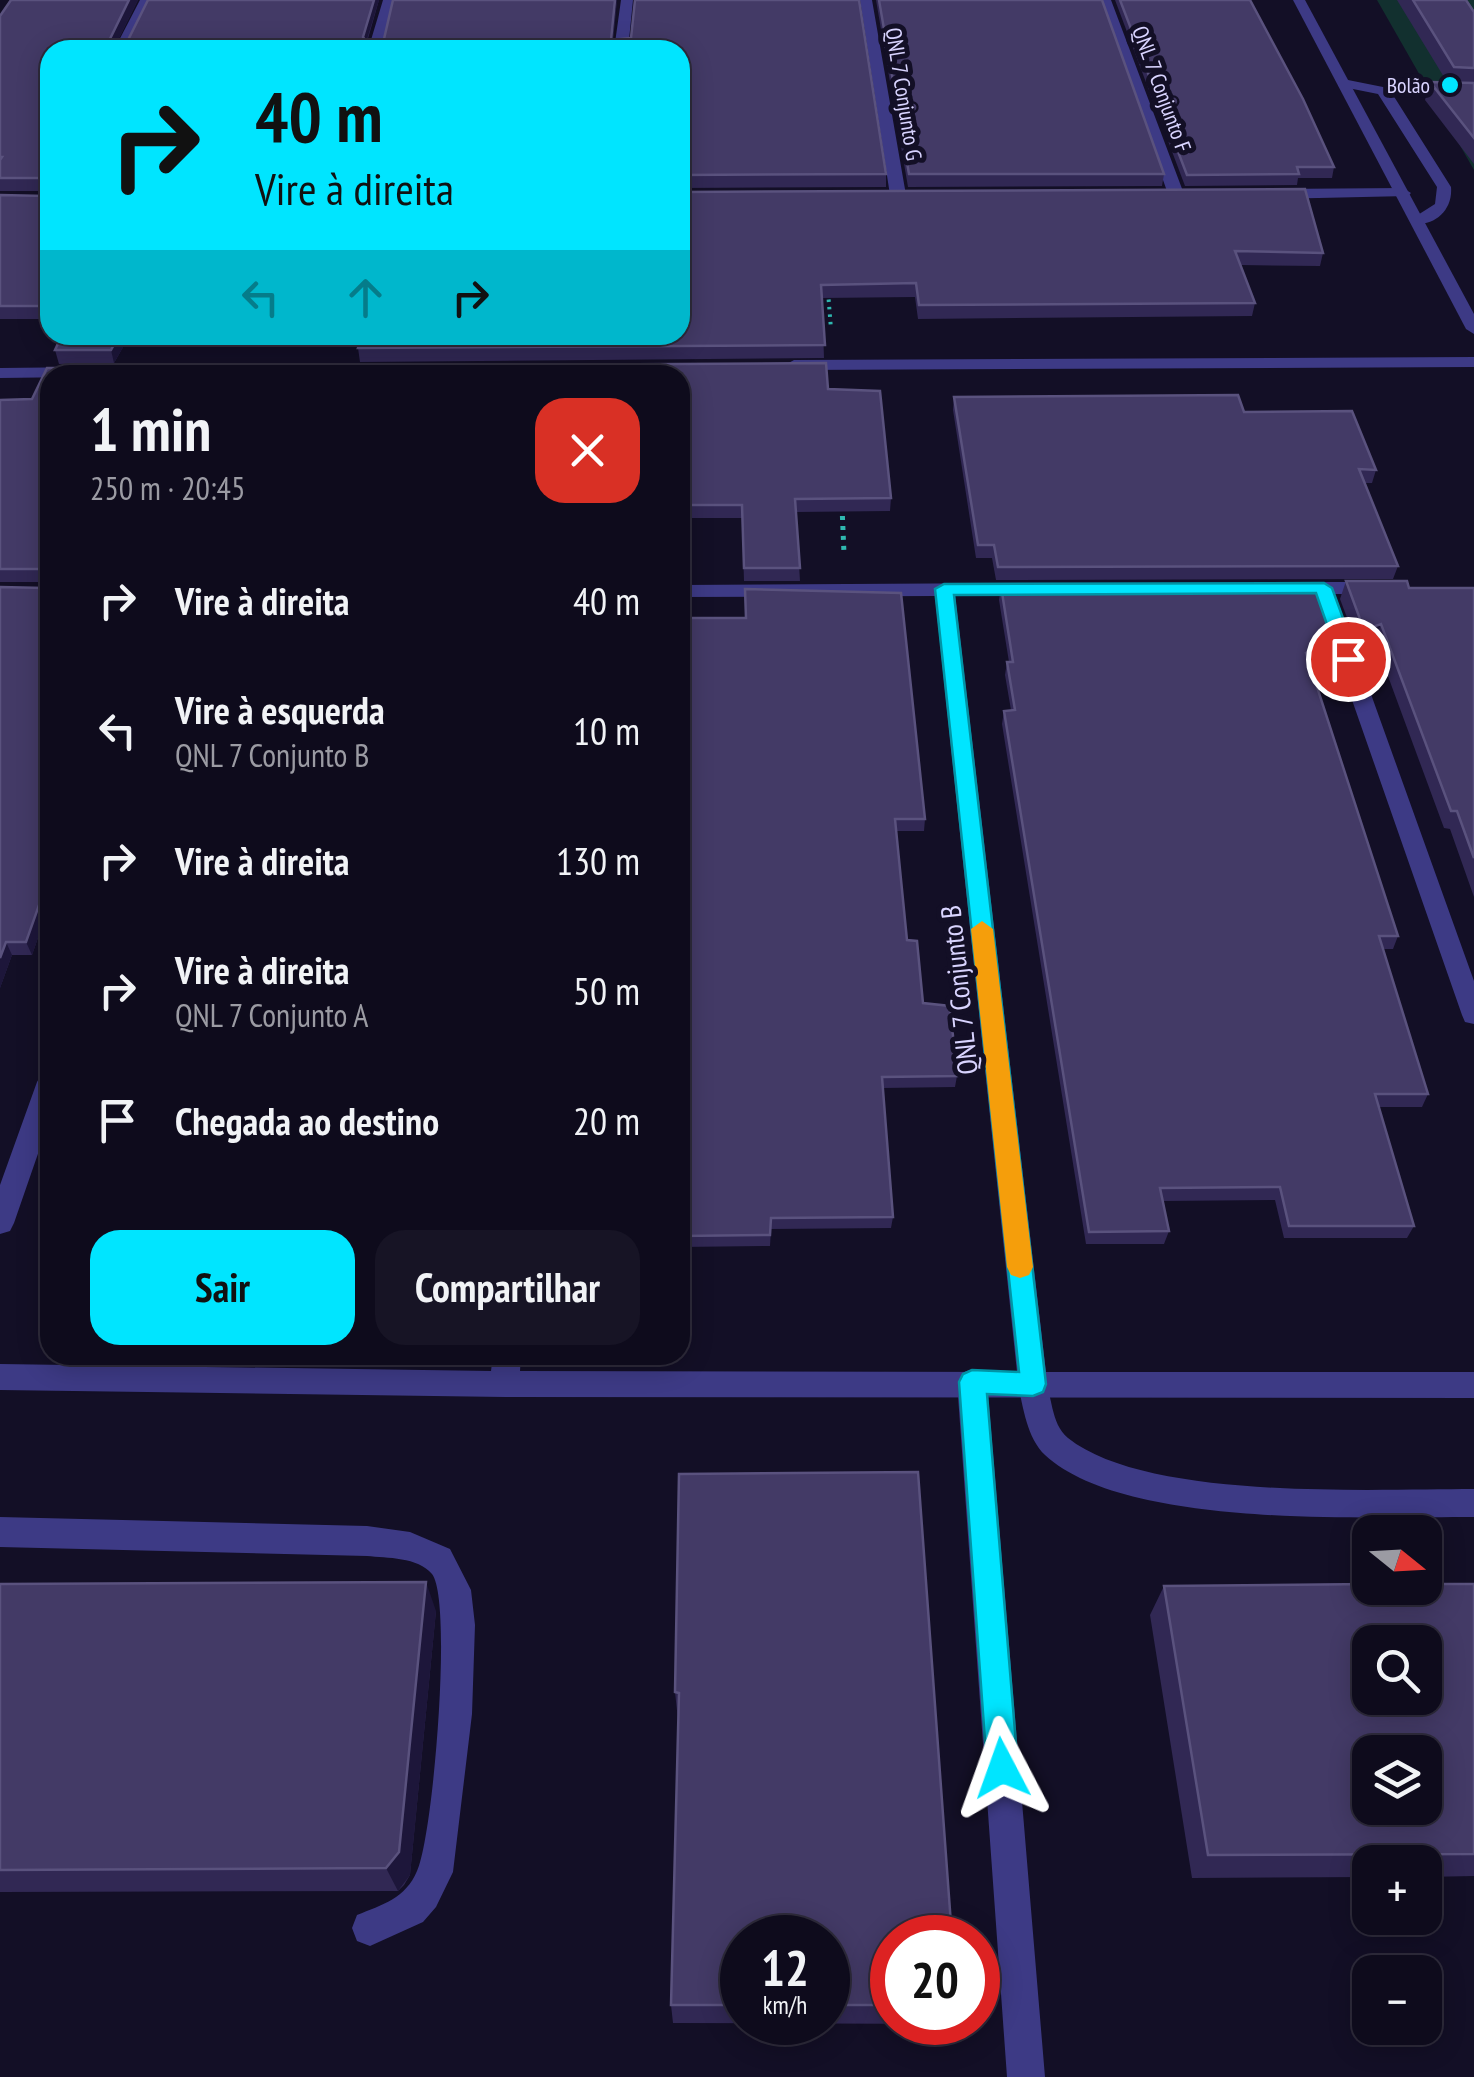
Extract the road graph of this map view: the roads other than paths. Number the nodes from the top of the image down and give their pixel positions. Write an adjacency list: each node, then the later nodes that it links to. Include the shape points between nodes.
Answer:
1 (146, 0): 7 (street)
2 (389, 0): 8 (street)
3 (627, 0): 9 (street)
4 (866, 0): 14 (street, QNL 7 Conjunto G)
5 (1105, 0): 17 (street, QNL 7 Conjunto F)
6 (1299, 0): 10 (street)
7 (126, 40)
8 (379, 40)
9 (622, 40)
10 (1343, 82): 11 (street); 13 (street)
11 (1383, 91): 12 (street); 21 (street, via 1444,187 1442,208)
12 (1474, 94)
13 (1403, 193): 19 (street); 21 (street)
14 (898, 194): 15 (street); 20 (street)
15 (918, 194)
16 (1156, 194): 17 (street)
17 (1176, 194): 18 (street)
18 (1195, 194)
19 (1252, 194)
20 (878, 195)
21 (1418, 222): 22 (street)
22 (1474, 329)
23 (1474, 362): 24 (street)
24 (774, 365)
25 (0, 373): 26 (street)
26 (40, 373)
27 (1264, 588): 28 (street)
28 (1324, 588): 29 (street); 33 (street)
29 (1399, 588)
30 (944, 589): 31 (street); 32 (street); 39 (street, QNL 7 Conjunto B)
31 (1064, 589)
32 (690, 591)
33 (1474, 1015)
34 (40, 1110): 35 (street)
35 (0, 1223)
36 (506, 1369): 37 (street); 38 (street)
37 (0, 1377)
38 (972, 1382): 39 (street); 44 (street)
39 (1033, 1384): 40 (street); 41 (street, QNL 7 Conjunto B, via 1042,1426 1056,1447 1094,1470 1160,1490)
40 (1474, 1385)
41 (1474, 1503)
42 (0, 1532): 43 (street, via 367,1541 412,1547 445,1565 458,1595 460,1646 436,1872 406,1916)
43 (370, 1928)
44 (1026, 2077)

